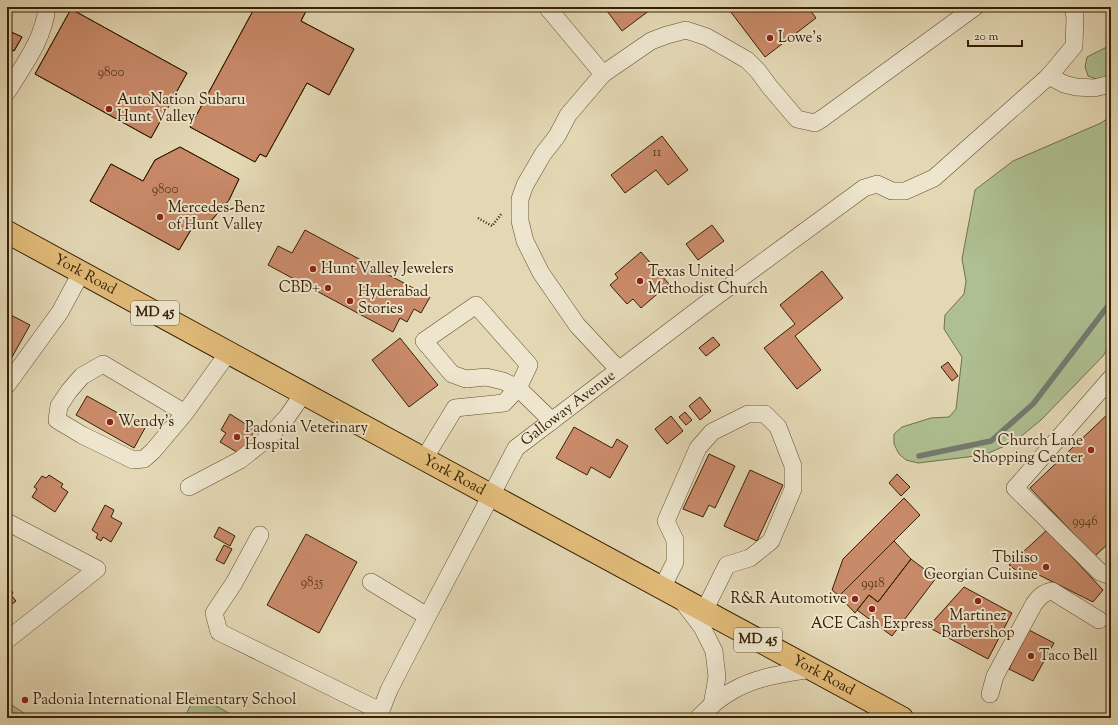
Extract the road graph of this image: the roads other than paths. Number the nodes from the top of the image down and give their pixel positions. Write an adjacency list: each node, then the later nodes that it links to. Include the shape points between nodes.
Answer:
1 (47, 7): 8 (street, via 39,37)
2 (547, 7): 5 (street)
3 (975, 7): 5 (street, via 815,123 797,119 747,60 707,37 686,30 652,41)
4 (1073, 7): 6 (street, via 1074,46)
5 (603, 74): 12 (street, via 568,115 525,185 520,199 520,221 525,241 541,273 577,325)
6 (1049, 76): 7 (street, via 1076,87 1094,88); 12 (street, Galloway Avenue, via 934,178 905,191 892,191 877,184 864,188)
7 (1111, 84)
8 (7, 92)
9 (7, 232): 10 (main road, York Road / MD 45)
10 (81, 273): 11 (main road, York Road / MD 45); 14 (street, via 60,312)
11 (228, 353): 16 (main road, York Road / MD 45); 17 (street)
12 (619, 370): 18 (street, Galloway Avenue)
13 (1111, 378): 24 (street, via 1015,488 1100,572)
14 (7, 385)
15 (518, 388): 15 (street, via 486,377 466,378 452,374 424,341 476,305 529,365); 18 (street); 19 (street, via 504,403 455,408)
16 (303, 394): 19 (main road, York Road / MD 45); 20 (street, via 268,438 240,460)
17 (185, 413): 17 (street, via 103,364 82,376 69,391 59,406 57,420 132,460 144,459)
18 (552, 421): 21 (street, Galloway Avenue, via 516,448)
19 (424, 460): 21 (main road, York Road / MD 45)
20 (189, 487)
21 (491, 496): 26 (main road, York Road / MD 45); 28 (street, Galloway Avenue)
22 (7, 522): 30 (street, via 97,569)
23 (260, 535): 34 (street, via 214,613 219,632)
24 (1111, 576)
25 (371, 582): 28 (street)
26 (671, 593): 27 (main road, York Road / MD 45); 27 (street, via 675,540 666,521 698,448 712,432 748,414 765,414 778,427 793,466 793,489 771,541 750,558 727,565); 33 (street, via 702,627 714,650 717,677)
27 (704, 611): 31 (main road, York Road / MD 45)
28 (427, 616): 34 (street, Galloway Avenue)
29 (1099, 620): 32 (street, via 1052,591 1046,592 1034,604 995,676)
30 (7, 640)
31 (812, 669): 33 (street, via 778,674 752,682 732,691); 36 (main road, York Road / MD 45)
32 (990, 694)
33 (712, 705): 35 (street)
34 (379, 715)
35 (698, 718)
36 (902, 718)

